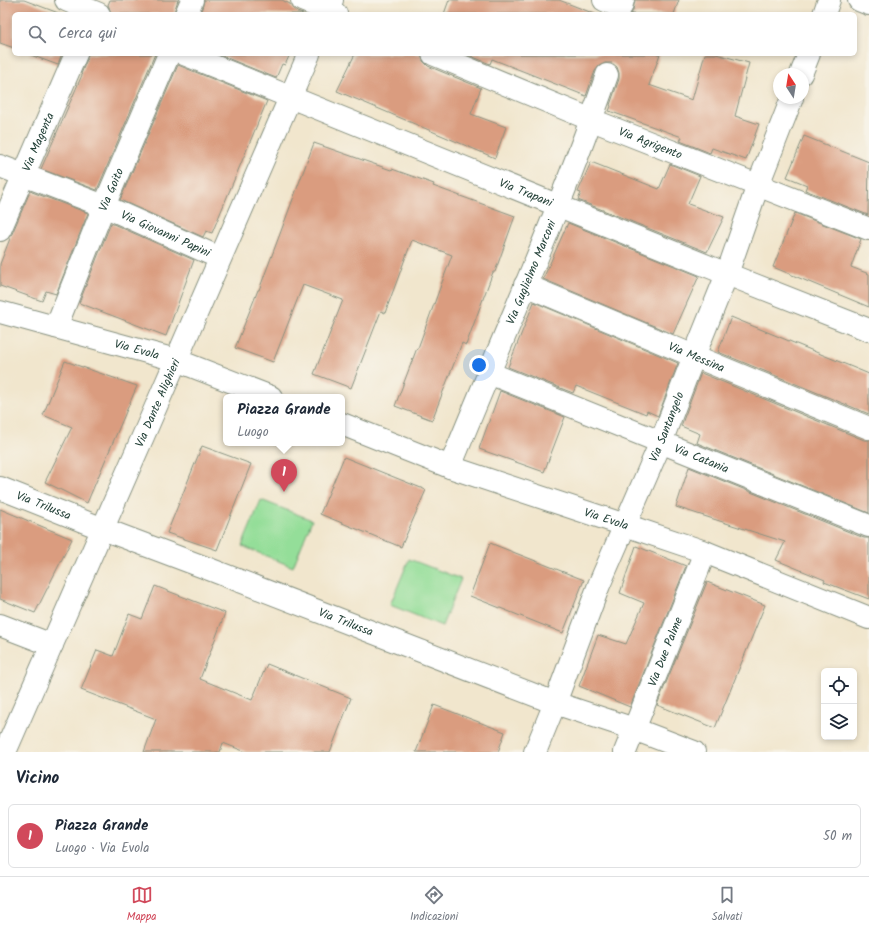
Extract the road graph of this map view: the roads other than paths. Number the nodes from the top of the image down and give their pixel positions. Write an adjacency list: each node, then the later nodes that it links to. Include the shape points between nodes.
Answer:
1 (66, 0): 8 (street)
2 (192, 0): 9 (street)
3 (302, 0): 7 (street)
4 (830, 0): 10 (street)
5 (859, 0): 6 (street)
6 (869, 4)
7 (330, 10)
8 (94, 12)
9 (187, 12)
10 (825, 12)
11 (75, 56): 23 (street, Via Magenta)
12 (168, 56): 25 (street, Via Goito)
13 (189, 56): 19 (street, Via Trapani)
14 (308, 56): 19 (street, Via Dante Alighieri)
15 (438, 56): 21 (street, Via Agrigento)
16 (808, 56): 17 (street)
17 (803, 68)
18 (607, 75): 21 (street, Via Guglielmo Marconi)
19 (290, 97): 26 (street, Via Trapani); 29 (street, Via Dante Alighieri)
20 (790, 104): 24 (street, Via Santangelo)
21 (592, 120): 24 (street, Via Agrigento); 26 (street, Via Guglielmo Marconi)
22 (0, 166): 23 (street, Via Giovanni Papini)
23 (24, 175): 25 (street, Via Giovanni Papini); 28 (street, Via Magenta)
24 (758, 185): 27 (street, Via Agrigento); 30 (street, Via Santangelo)
25 (104, 206): 29 (street, Via Giovanni Papini); 33 (street, Via Goito)
26 (558, 206): 30 (street, Via Trapani); 31 (street, Via Guglielmo Marconi)
27 (869, 229)
28 (0, 230)
29 (220, 258): 36 (street, Via Dante Alighieri)
30 (727, 274): 34 (street, Via Trapani); 35 (street, Via Santangelo)
31 (526, 284): 35 (street, Via Messina); 37 (street, Via Guglielmo Marconi)
32 (0, 312): 33 (street, Via Evola)
33 (56, 327): 36 (street, Via Evola)
34 (869, 330)
35 (694, 356): 40 (street, Via Messina); 41 (street, Via Santangelo)
36 (176, 360): 38 (street, Via Evola); 46 (street, Via Dante Alighieri)
37 (489, 373): 41 (street, Via Catania); 42 (street, Via Guglielmo Marconi)
38 (263, 394)
39 (345, 425): 42 (street, Via Evola)
40 (869, 428)
41 (661, 442): 44 (street, Via Santangelo); 45 (street, Via Catania)
42 (450, 467): 44 (street, Via Evola)
43 (0, 488): 46 (street, Via Trilussa)
44 (625, 525): 47 (street, Via Evola); 51 (street, Via Santangelo, via 599,585)
45 (869, 526)
46 (103, 529): 50 (street, Via Dante Alighieri); 51 (street, Via Trilussa)
47 (705, 552): 48 (street, Via Evola); 52 (street, Via Due Palme)
48 (869, 618)
49 (0, 625): 50 (street)
50 (52, 645): 53 (street, Via Dante Alighieri)
51 (555, 703): 52 (street, Via Trilussa); 54 (street, Via Santangelo)
52 (634, 729): 55 (street, Via Due Palme); 56 (street, Via Trilussa)
53 (5, 752)
54 (535, 752)
55 (625, 752)
56 (694, 752)

